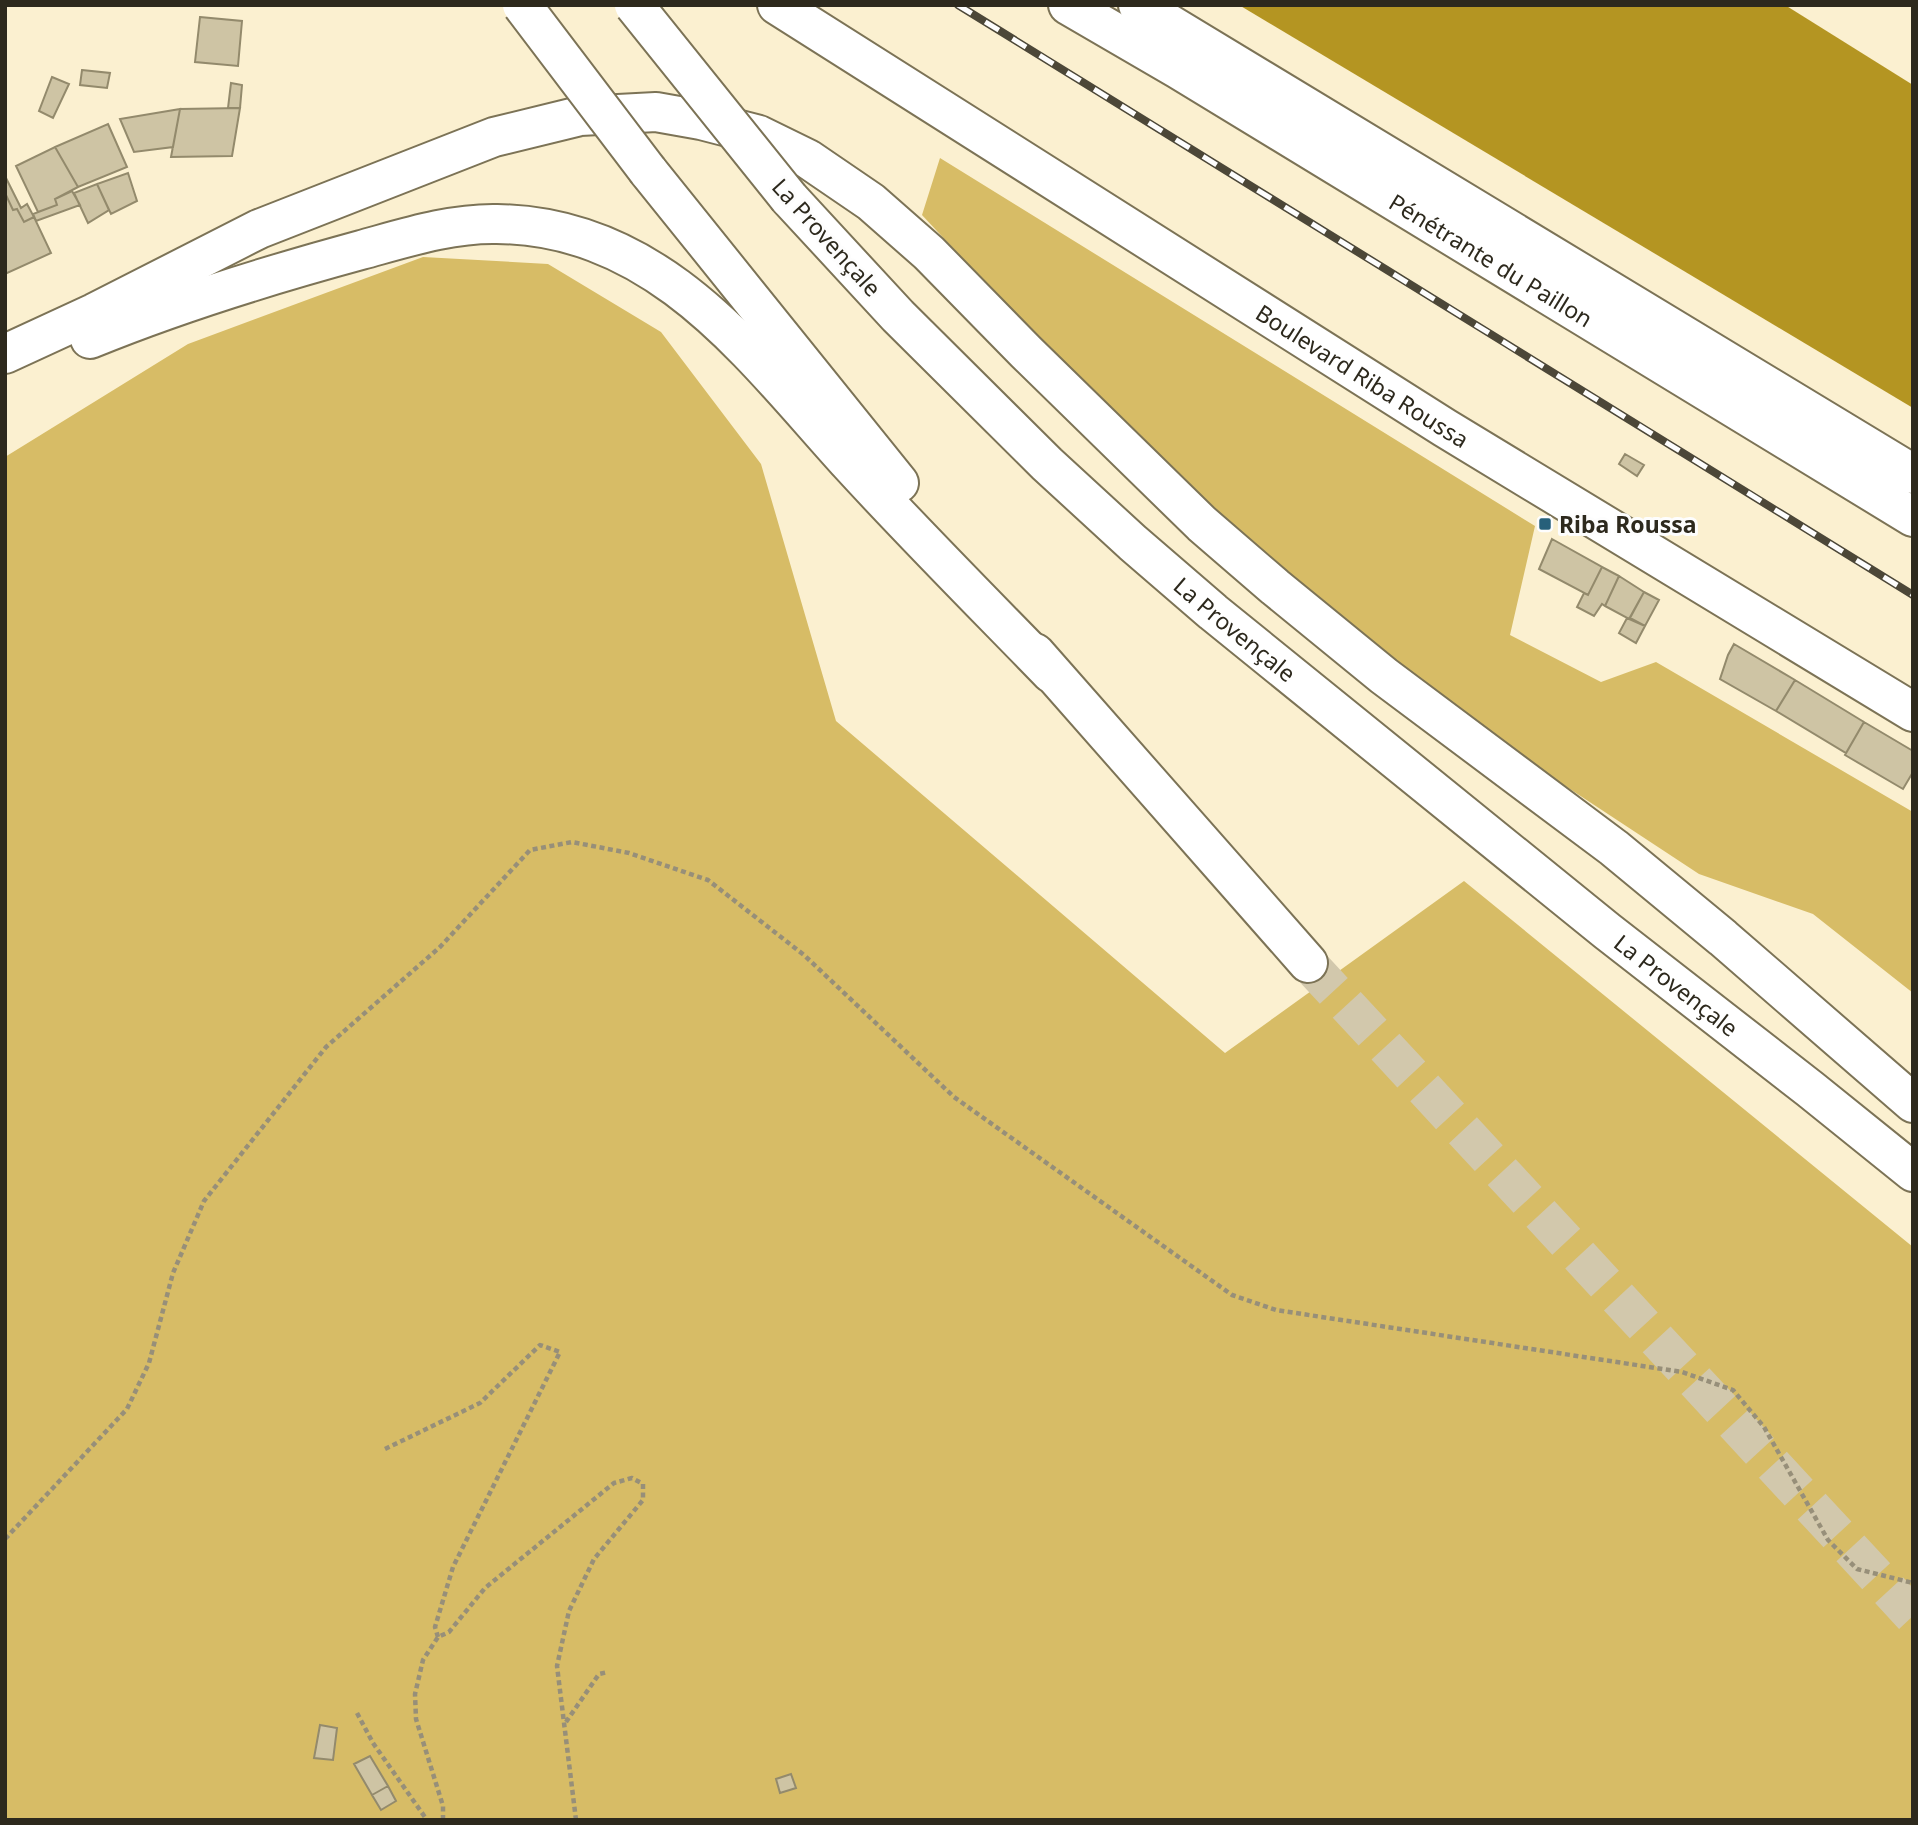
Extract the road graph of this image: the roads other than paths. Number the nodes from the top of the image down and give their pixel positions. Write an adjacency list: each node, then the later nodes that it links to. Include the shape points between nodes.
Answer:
1 (522, 5): 10 (main road, bridge, via 648,171)
2 (634, 5): 14 (main road, La Provençale, bridge, via 789,198 898,316 1133,543 1586,914)
3 (777, 5): 11 (main road, Boulevard Riba Roussa, via 1456,434)
4 (1068, 5): 9 (main road, Pénétrante du Paillon)
5 (1138, 5): 8 (main road, Pénétrante du Paillon)
6 (5, 354): 13 (main road, via 259,229 494,137 580,116 656,112 759,135 808,159 871,202 929,253 1202,524 1384,676 1615,848)
7 (5, 377): 10 (main road, via 129,323 398,240 458,226 497,223 585,239 667,278 712,314)
8 (1913, 474)
9 (1913, 517)
10 (1051, 673): 12 (main road)
11 (1913, 712)
12 (1307, 963)
13 (1913, 1103)
14 (1913, 1172)

